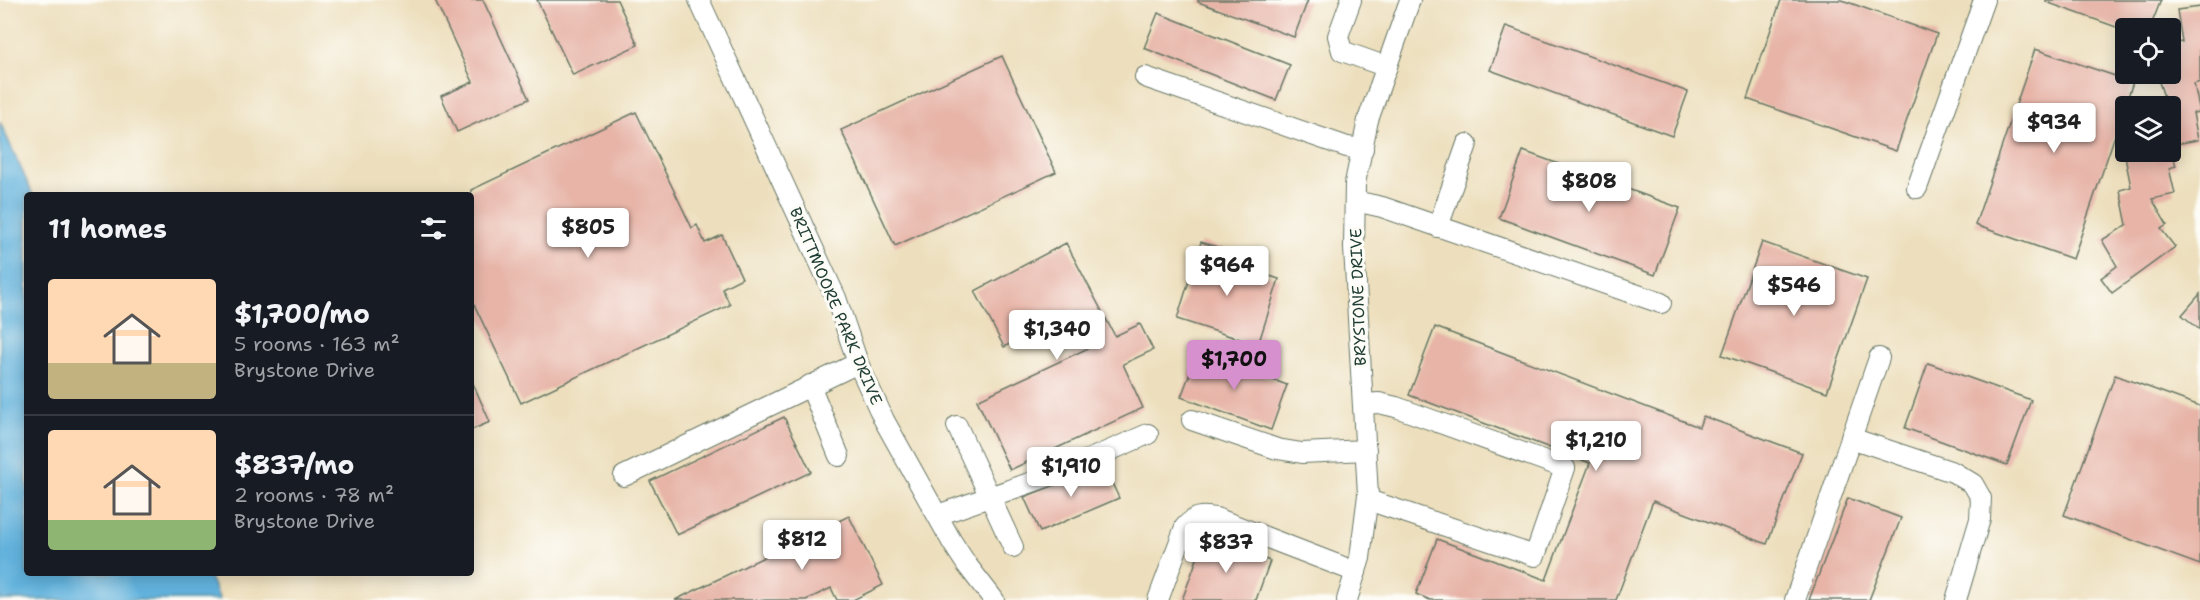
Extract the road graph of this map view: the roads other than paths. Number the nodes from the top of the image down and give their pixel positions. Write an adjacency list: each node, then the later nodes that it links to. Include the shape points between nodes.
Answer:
1 (699, 0): 14 (street, BRITTMOORE PARK DRIVE, via 836,298)
2 (1352, 0): 5 (street, via 1338,36 1342,51)
3 (1410, 0): 5 (street, BRYSTONE DRIVE)
4 (1984, 0): 9 (street)
5 (1388, 67): 8 (street, BRYSTONE DRIVE, via 1368,120)
6 (1145, 77): 8 (street)
7 (1467, 144): 11 (street)
8 (1363, 150): 10 (street, BRYSTONE DRIVE)
9 (1917, 188)
10 (1355, 201): 11 (street); 16 (street, BRYSTONE DRIVE)
11 (1438, 227): 12 (street)
12 (1661, 303)
13 (1879, 358): 20 (street)
14 (858, 363): 15 (street); 26 (street, BRITTMOORE PARK DRIVE, via 884,420)
15 (810, 385): 22 (street); 23 (street)
16 (1363, 404): 21 (street, BRYSTONE DRIVE); 25 (street, via 1396,407 1565,468 1535,556)
17 (1192, 420): 21 (street, via 1277,449 1302,453)
18 (957, 426): 24 (street)
19 (1148, 434): 24 (street, via 1055,474)
20 (1851, 438): 32 (street); 33 (street, via 1953,472 1973,483 1981,498 1980,519)
21 (1366, 450): 25 (street, BRYSTONE DRIVE)
22 (839, 456)
23 (624, 476)
24 (988, 496): 26 (street); 27 (street)
25 (1368, 500): 28 (street, BRYSTONE DRIVE)
26 (938, 515): 29 (street, BRITTMOORE PARK DRIVE, via 967,565)
27 (1013, 547)
28 (1356, 572): 30 (street, via 1203,516 1193,518 1185,527); 31 (street, BRYSTONE DRIVE)
29 (994, 600)
30 (1158, 600)
31 (1347, 600)
32 (1795, 600)
33 (1956, 600)

